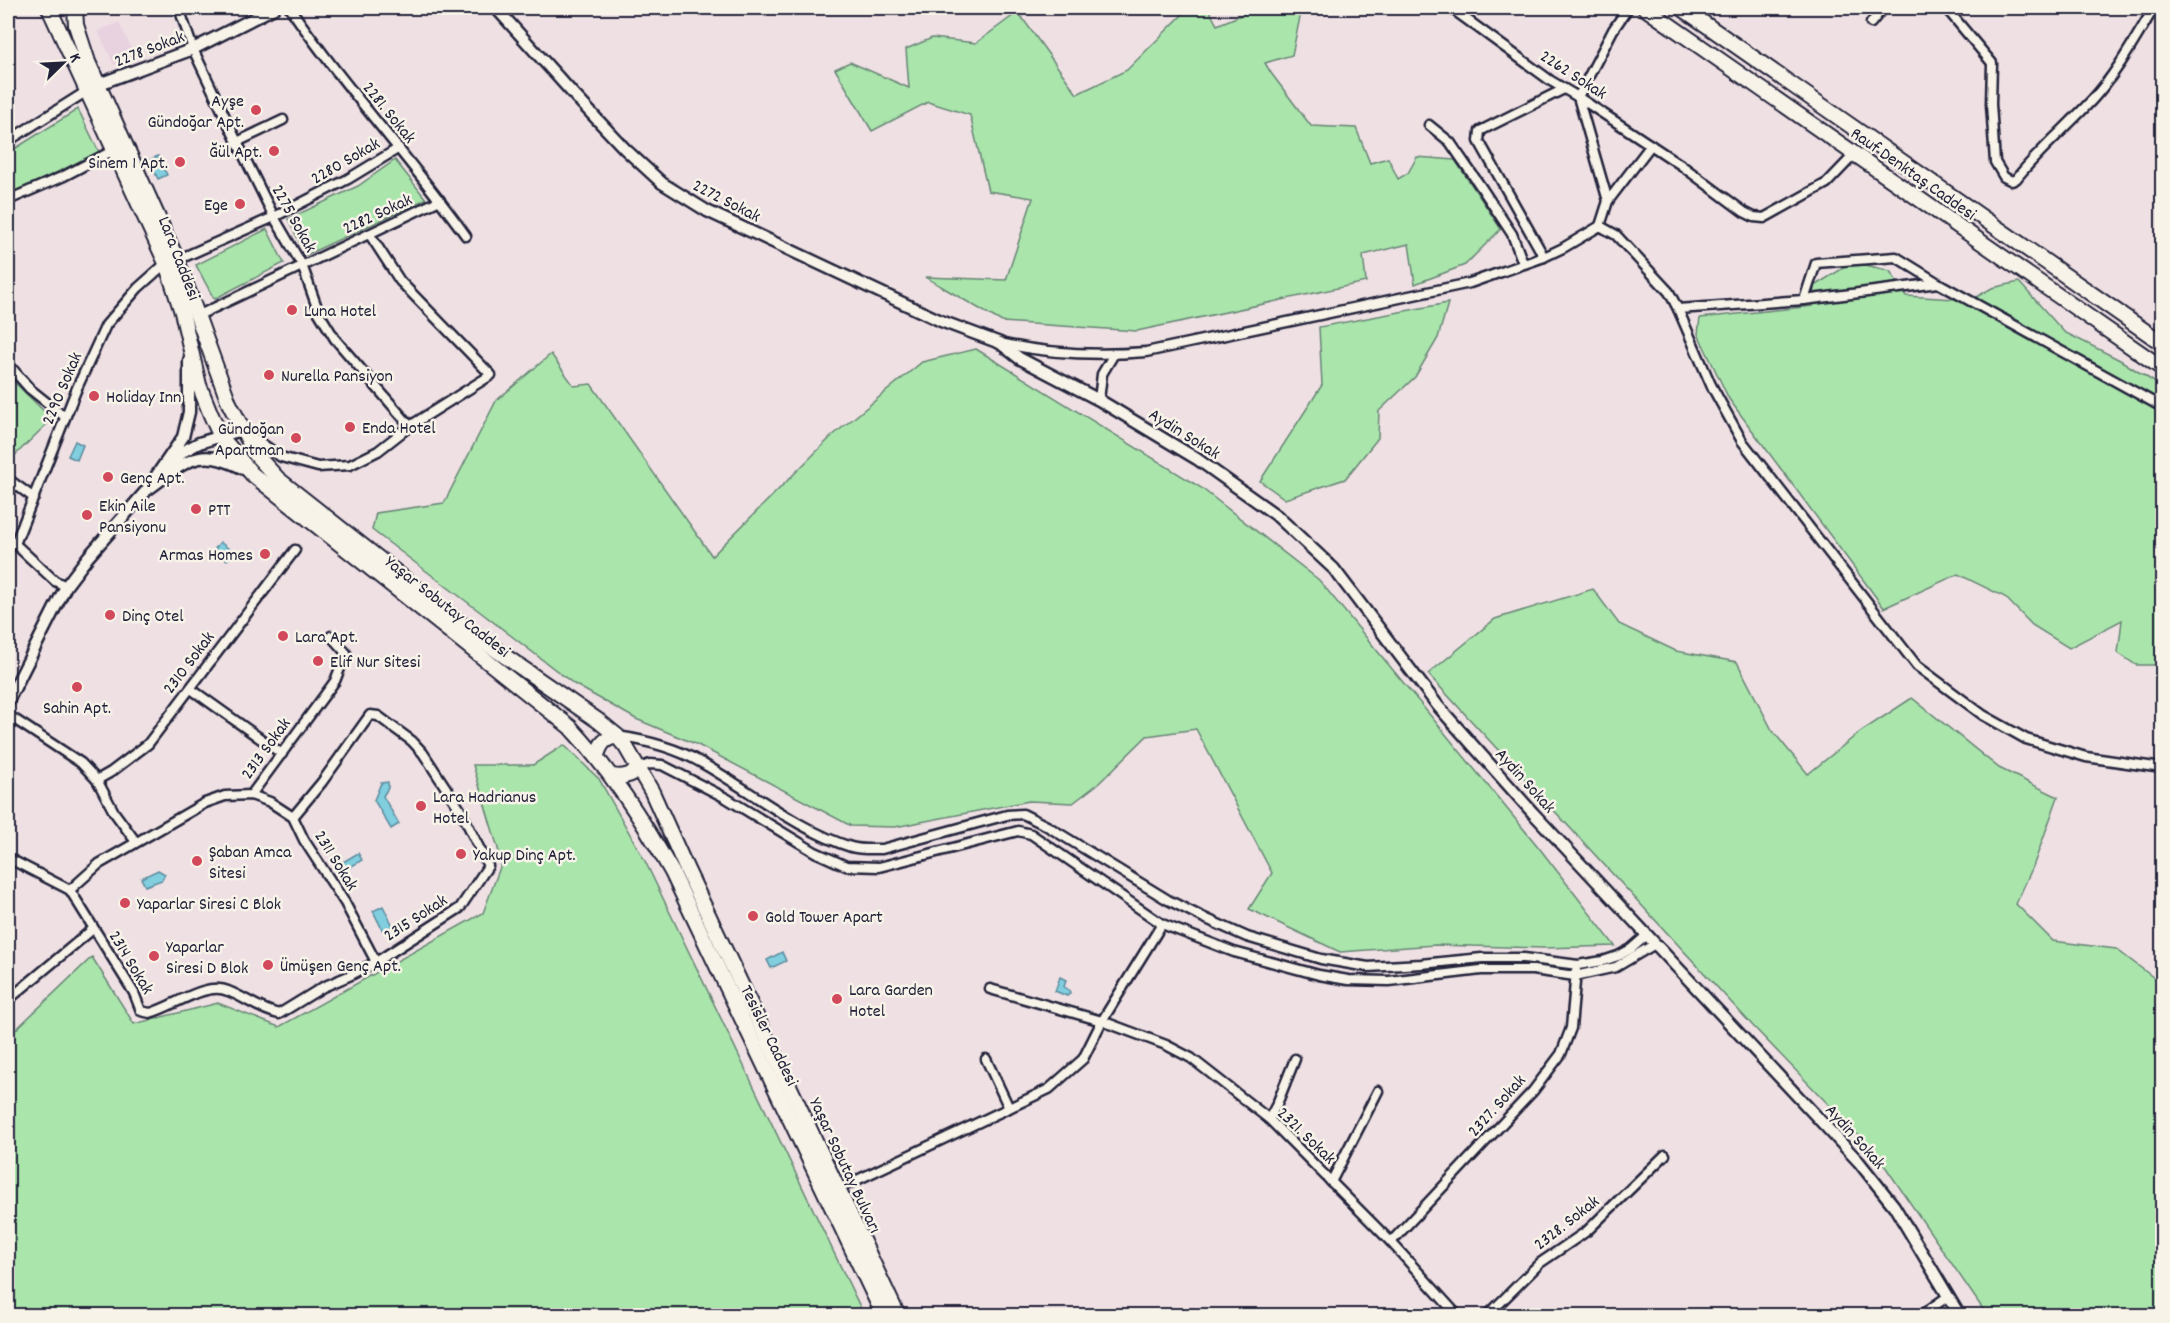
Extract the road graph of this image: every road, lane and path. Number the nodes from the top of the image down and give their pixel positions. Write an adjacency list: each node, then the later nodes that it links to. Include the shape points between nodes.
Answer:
1 (49, 8): 16 (main road, Lara Caddesi)
2 (75, 8): 16 (main road)
3 (179, 8): 15 (street, 2275 Sokak)
4 (274, 8): 15 (street, 2278 Sokak)
5 (290, 8): 24 (street, 2281. Sokak, via 318,49)
6 (496, 8): 42 (street, 2272 Sokak, via 591,114 662,183 728,221 941,321)
7 (1451, 8): 17 (street, 2262 Sokak)
8 (1628, 8): 18 (street)
9 (1645, 8): 26 (main road, Rauf Denktaş Caddesi)
10 (1682, 8): 43 (main road, Rauf Denktaş Caddesi)
11 (1883, 8): 14 (street)
12 (1946, 8): 13 (street, via 1992,63 1995,162 2004,177 2012,181 2093,99)
13 (2154, 8)
14 (1871, 23)
15 (193, 49): 16 (street, 2278 Sokak); 22 (street, 2275 Sokak)
16 (93, 87): 21 (street); 25 (main road, Lara Caddesi); 35 (main road)
17 (1564, 89): 18 (street, 2262 Sokak); 34 (street, via 1480,131 1479,141)
18 (1578, 97): 23 (street, 2262 Sokak); 29 (street)
19 (283, 120): 22 (street)
20 (1429, 125): 36 (street, via 1450,142 1476,180 1512,234)
21 (8, 141)
22 (237, 142): 30 (street, 2275 Sokak)
23 (1651, 146): 26 (street, 2262 Sokak, via 1754,218 1764,218 1827,183 1851,158); 29 (street)
24 (399, 148): 28 (street, 2281. Sokak); 30 (street, 2280 Sokak)
25 (114, 150): 27 (street); 35 (main road, Lara Caddesi)
26 (1858, 156): 47 (main road, Rauf Denktaş Caddesi)
27 (8, 200)
28 (440, 201): 32 (street, 2282 Sokak); 33 (street, 2281. Sokak)
29 (1608, 201): 31 (street)
30 (274, 218): 35 (street, 2280 Sokak); 37 (street, 2275 Sokak)
31 (1600, 226): 34 (street); 40 (street, via 1616,235 1669,292)
32 (370, 235): 37 (street, 2282 Sokak); 51 (street, via 400,281 491,375)
33 (466, 236)
34 (1544, 257): 36 (street)
35 (172, 262): 41 (main road, Yaşar Sobutay Bulvarı); 44 (main road, Lara Caddesi); 50 (street, 2290 Sokak, via 138,288 106,325)
36 (1523, 263): 45 (street, via 1470,282 1146,351)
37 (302, 265): 41 (street, 2282 Sokak); 51 (street, 2275 Sokak, via 319,313 335,339)
38 (1938, 284): 39 (street); 39 (street, via 1896,257 1816,263); 49 (street)
39 (1804, 300): 40 (street)
40 (1678, 309): 69 (street, via 1711,385 1742,441 1917,666 1983,715 2026,739 2086,757)
41 (197, 316): 52 (main road, Yaşar Sobutay Bulvarı)
42 (1000, 343): 45 (street, via 1035,351); 48 (street, Aydin Sokak, via 1019,358)
43 (2163, 343)
44 (189, 348): 53 (main road, Yaşar Sobutay Caddesi, via 199,385); 56 (street, Lara Caddesi, via 187,425)
45 (1114, 354): 48 (street, via 1102,374)
46 (8, 364): 50 (street, via 30,389)
47 (2163, 368)
48 (1099, 400): 79 (street, Aydin Sokak, via 1197,459 1276,515 1334,569 1438,706)
49 (2163, 407)
50 (65, 417): 57 (street, 2290 Sokak)
51 (410, 426): 52 (street, via 378,451 350,465 318,467 281,457)
52 (241, 430): 53 (street); 65 (main road, Yaşar Sobutay Bulvarı, via 256,455 278,479 483,641)
53 (221, 437): 54 (main road, Yaşar Sobutay Caddesi); 56 (street, via 184,451)
54 (252, 474): 56 (street, via 217,458 199,457 187,461); 67 (main road, Yaşar Sobutay Caddesi, via 570,727)
55 (8, 479): 57 (street)
56 (145, 492): 60 (street, Lara Caddesi)
57 (34, 498): 58 (street, 2290 Sokak)
58 (11, 542): 60 (street)
59 (295, 550): 62 (street, 2310 Sokak)
60 (66, 586): 63 (street, Lara Caddesi)
61 (331, 636): 66 (street, 2313 Sokak, via 346,653 335,681)
62 (191, 689): 66 (street); 71 (street, 2310 Sokak, via 148,744)
63 (8, 701)
64 (8, 715): 71 (street, via 81,763)
65 (617, 736): 67 (main road, via 601,743); 68 (main road, Yaşar Sobutay Bulvarı); 82 (street, via 635,738 698,760 814,831 850,847 882,849 1023,814 1193,913 1247,937 1321,959 1368,967 1492,958)
66 (282, 754): 72 (street, 2313 Sokak)
67 (597, 755): 70 (main road, Yaşar Sobutay Caddesi)
68 (640, 768): 70 (main road, via 629,776); 77 (street, via 662,765 846,866 879,867 1018,831 1031,834); 94 (main road, Yaşar Sobutay Bulvarı)
69 (2163, 768)
70 (612, 776): 97 (main road, Tesisler Caddesi, via 672,872)
71 (97, 780): 74 (street)
72 (251, 795): 73 (street, 2311 Sokak); 74 (street, 2313 Sokak, via 225,796 206,803)
73 (293, 817): 81 (street, 2311 Sokak); 81 (street, 2315 Sokak, via 370,716 378,716 412,741 461,811 488,866 460,908)
74 (136, 842): 76 (street, 2313 Sokak, via 99,864)
75 (8, 858): 76 (street)
76 (70, 890): 78 (street, 2314 Sokak)
77 (1162, 924): 83 (street, via 1234,952 1348,980 1389,981 1481,970 1533,970); 86 (street)
78 (93, 928): 81 (street, 2314 Sokak, via 141,1011 150,1013 210,988 227,990 266,1012 279,1014); 85 (street)
79 (1647, 935): 80 (street, Aydin Sokak); 82 (street, via 1618,956)
80 (1655, 944): 83 (street, via 1616,967); 96 (street, Aydin Sokak, via 1859,1162 1894,1206)
81 (376, 962)
82 (1578, 965): 83 (street, 2327. Sokak)
83 (1575, 976): 95 (street, 2327. Sokak, via 1571,1028 1561,1053 1533,1091)
84 (990, 989): 86 (street, 2321. Sokak)
85 (8, 1000)
86 (1102, 1021): 90 (street, via 1083,1059 1049,1089); 91 (street, 2321. Sokak, via 1166,1044 1191,1058)
87 (986, 1059): 90 (street)
88 (1295, 1059): 91 (street)
89 (1378, 1091): 93 (street)
90 (1009, 1108): 94 (street)
91 (1269, 1119): 93 (street, 2321. Sokak)
92 (1665, 1155): 100 (street, 2328. Sokak, via 1587,1231 1540,1263)
93 (1331, 1182): 95 (street, 2321. Sokak)
94 (838, 1189): 98 (main road, Yaşar Sobutay Bulvarı)
95 (1391, 1242): 99 (street, 2321. Sokak)
96 (1947, 1297): 101 (street); 102 (street, Aydin Sokak)
97 (884, 1316)
98 (898, 1316)
99 (1458, 1316)
100 (1487, 1316)
101 (1920, 1316)
102 (1960, 1316)

